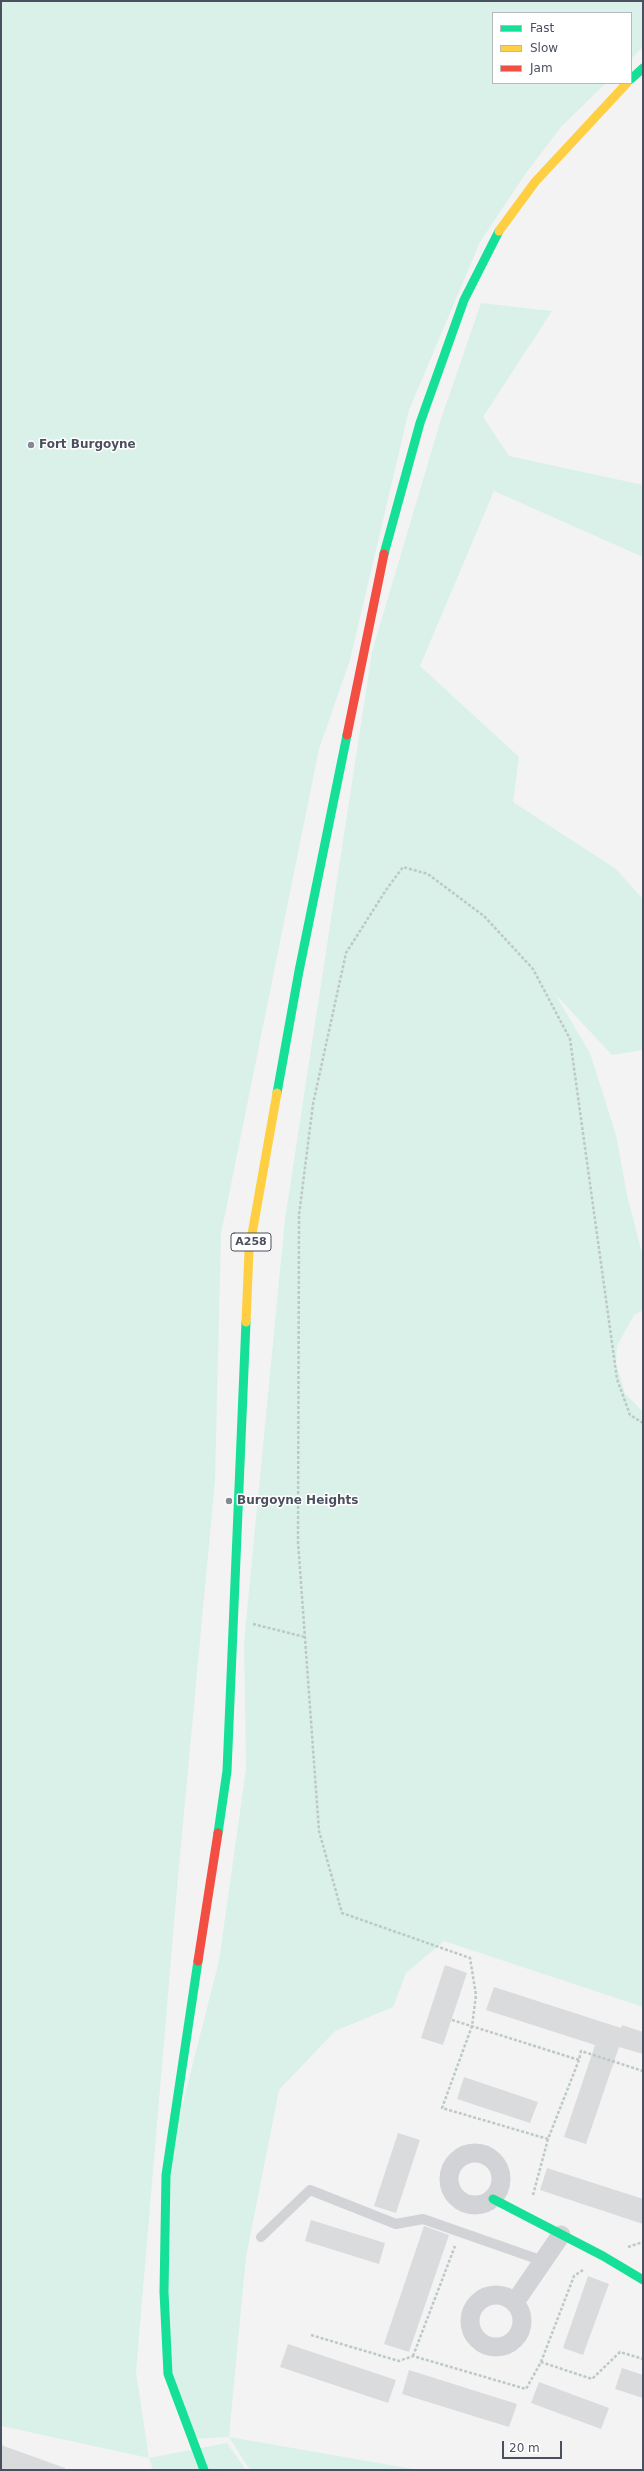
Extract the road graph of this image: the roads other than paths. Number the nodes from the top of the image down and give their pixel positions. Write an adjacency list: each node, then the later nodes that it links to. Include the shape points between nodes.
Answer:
1 (643, 68): 2 (main road)
2 (632, 78)
3 (626, 84): 10 (main road, A258, via 535,182 495,236 464,300 420,423 385,548 299,971 249,1252 227,1771 166,2175 164,2292 168,2374)
4 (493, 2199): 5 (main road)
5 (561, 2235): 7 (street); 8 (main road)
6 (261, 2237): 7 (lane, via 310,2190 396,2224 423,2219)
7 (543, 2261): 9 (street)
8 (643, 2280)
9 (515, 2302)
10 (204, 2470)

